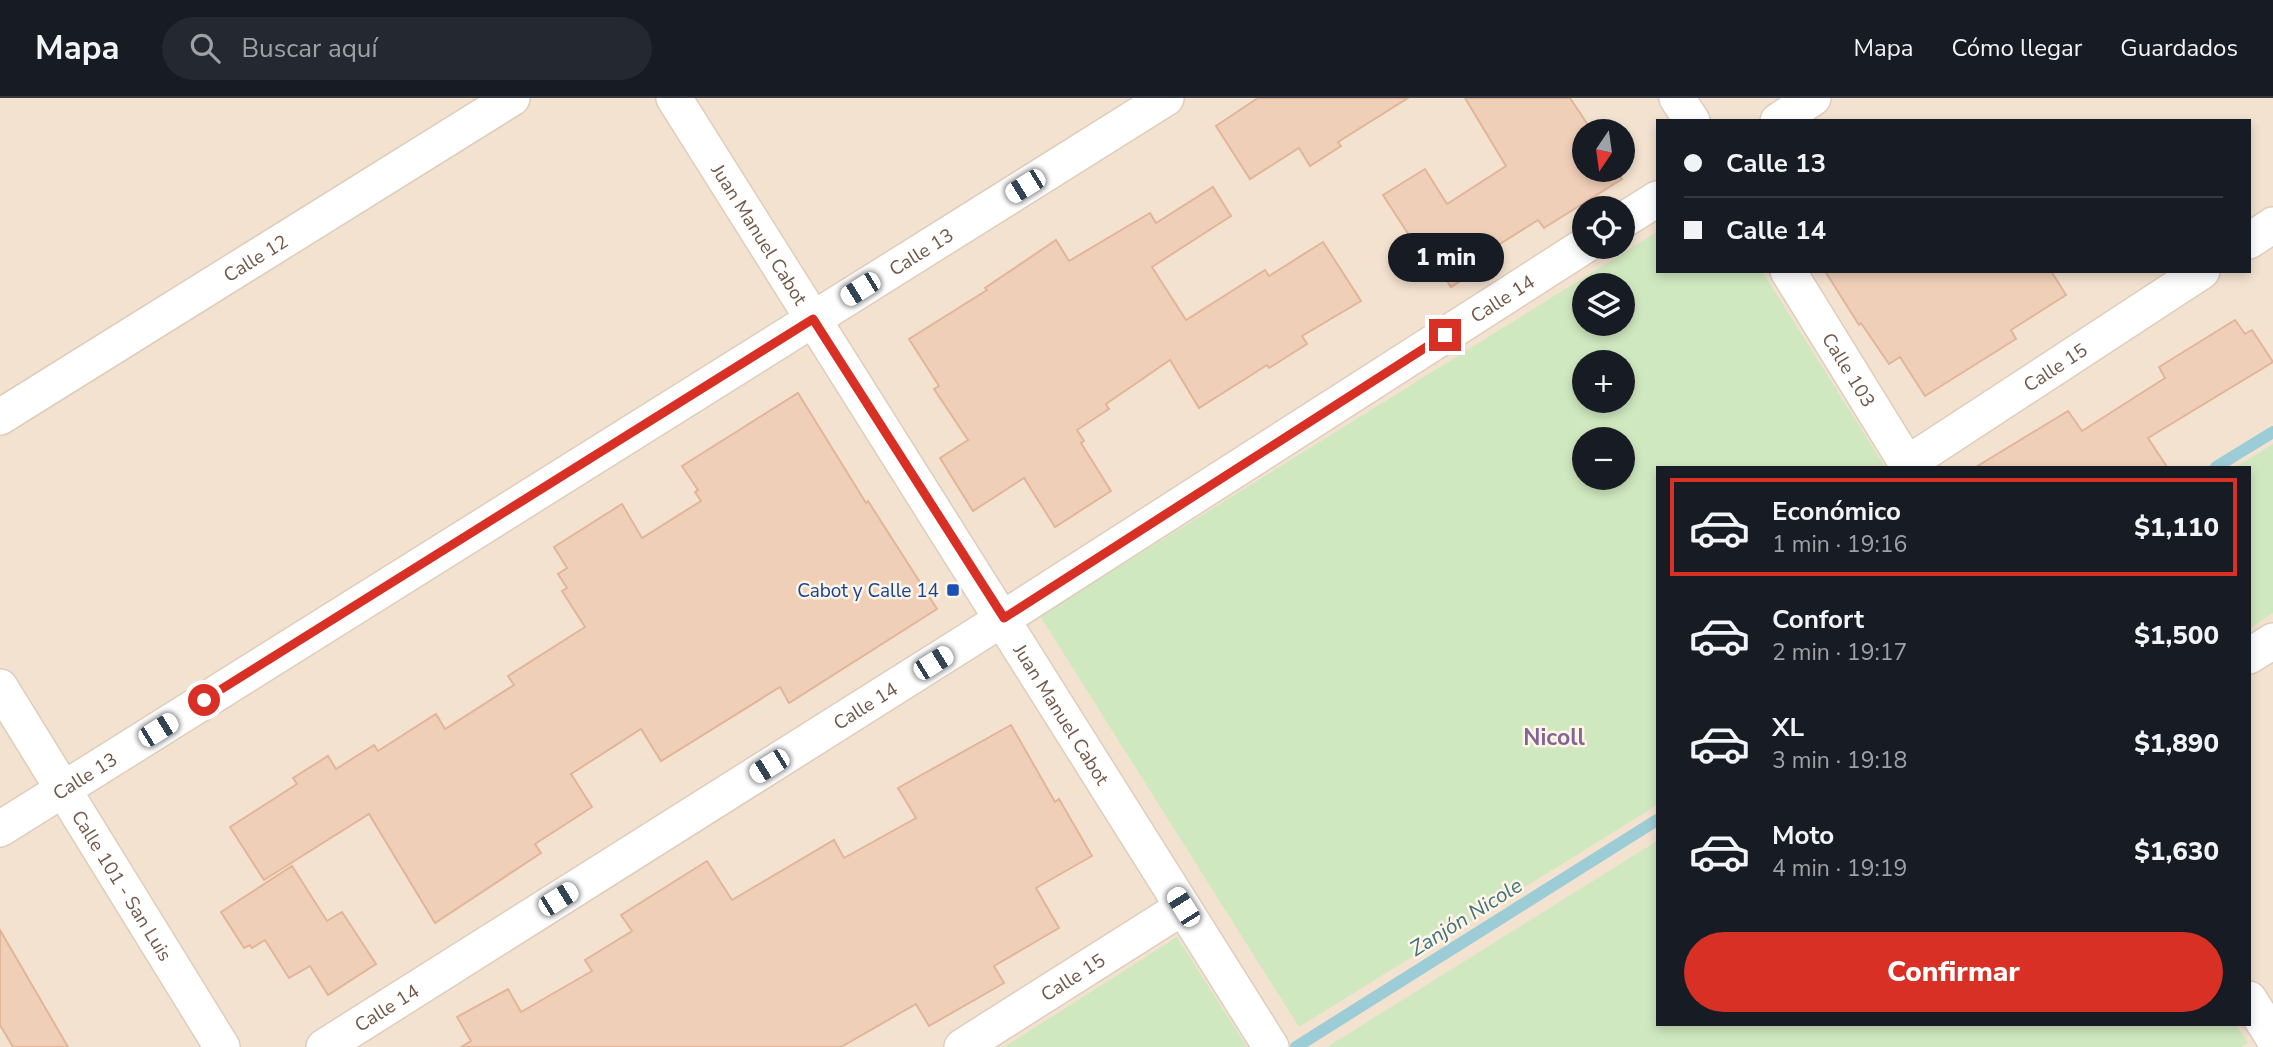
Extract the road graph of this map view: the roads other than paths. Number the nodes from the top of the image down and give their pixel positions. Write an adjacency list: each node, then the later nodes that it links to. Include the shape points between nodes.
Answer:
1 (512, 98): 16 (street, Calle 12)
2 (674, 98): 15 (street, Juan Manuel Cabot)
3 (1166, 98): 15 (street, Calle 13)
4 (1677, 98): 6 (street)
5 (1813, 98): 7 (street)
6 (1691, 119)
7 (1781, 119)
8 (1656, 200): 9 (street)
9 (1635, 213)
10 (2273, 225): 11 (street)
11 (2251, 240)
12 (1572, 254): 18 (street, Calle 14)
13 (1789, 273): 17 (street, Calle 103)
14 (2199, 273): 17 (street, Calle 15)
15 (813, 319): 18 (street, Juan Manuel Cabot); 22 (street, Calle 13)
16 (0, 417)
17 (1908, 466)
18 (1004, 618): 24 (street, Juan Manuel Cabot); 29 (street, Calle 14)
19 (2273, 640): 20 (street)
20 (2251, 655)
21 (0, 687): 22 (street, Calle 101 - San Luis)
22 (64, 788): 23 (street, Calle 13); 28 (street, Calle 101 - San Luis)
23 (0, 830)
24 (1183, 907): 27 (street, Juan Manuel Cabot); 30 (street, Calle 15)
25 (2251, 1002): 26 (street)
26 (2273, 1037)
27 (1268, 1042)
28 (222, 1047)
29 (324, 1047)
30 (961, 1047)

